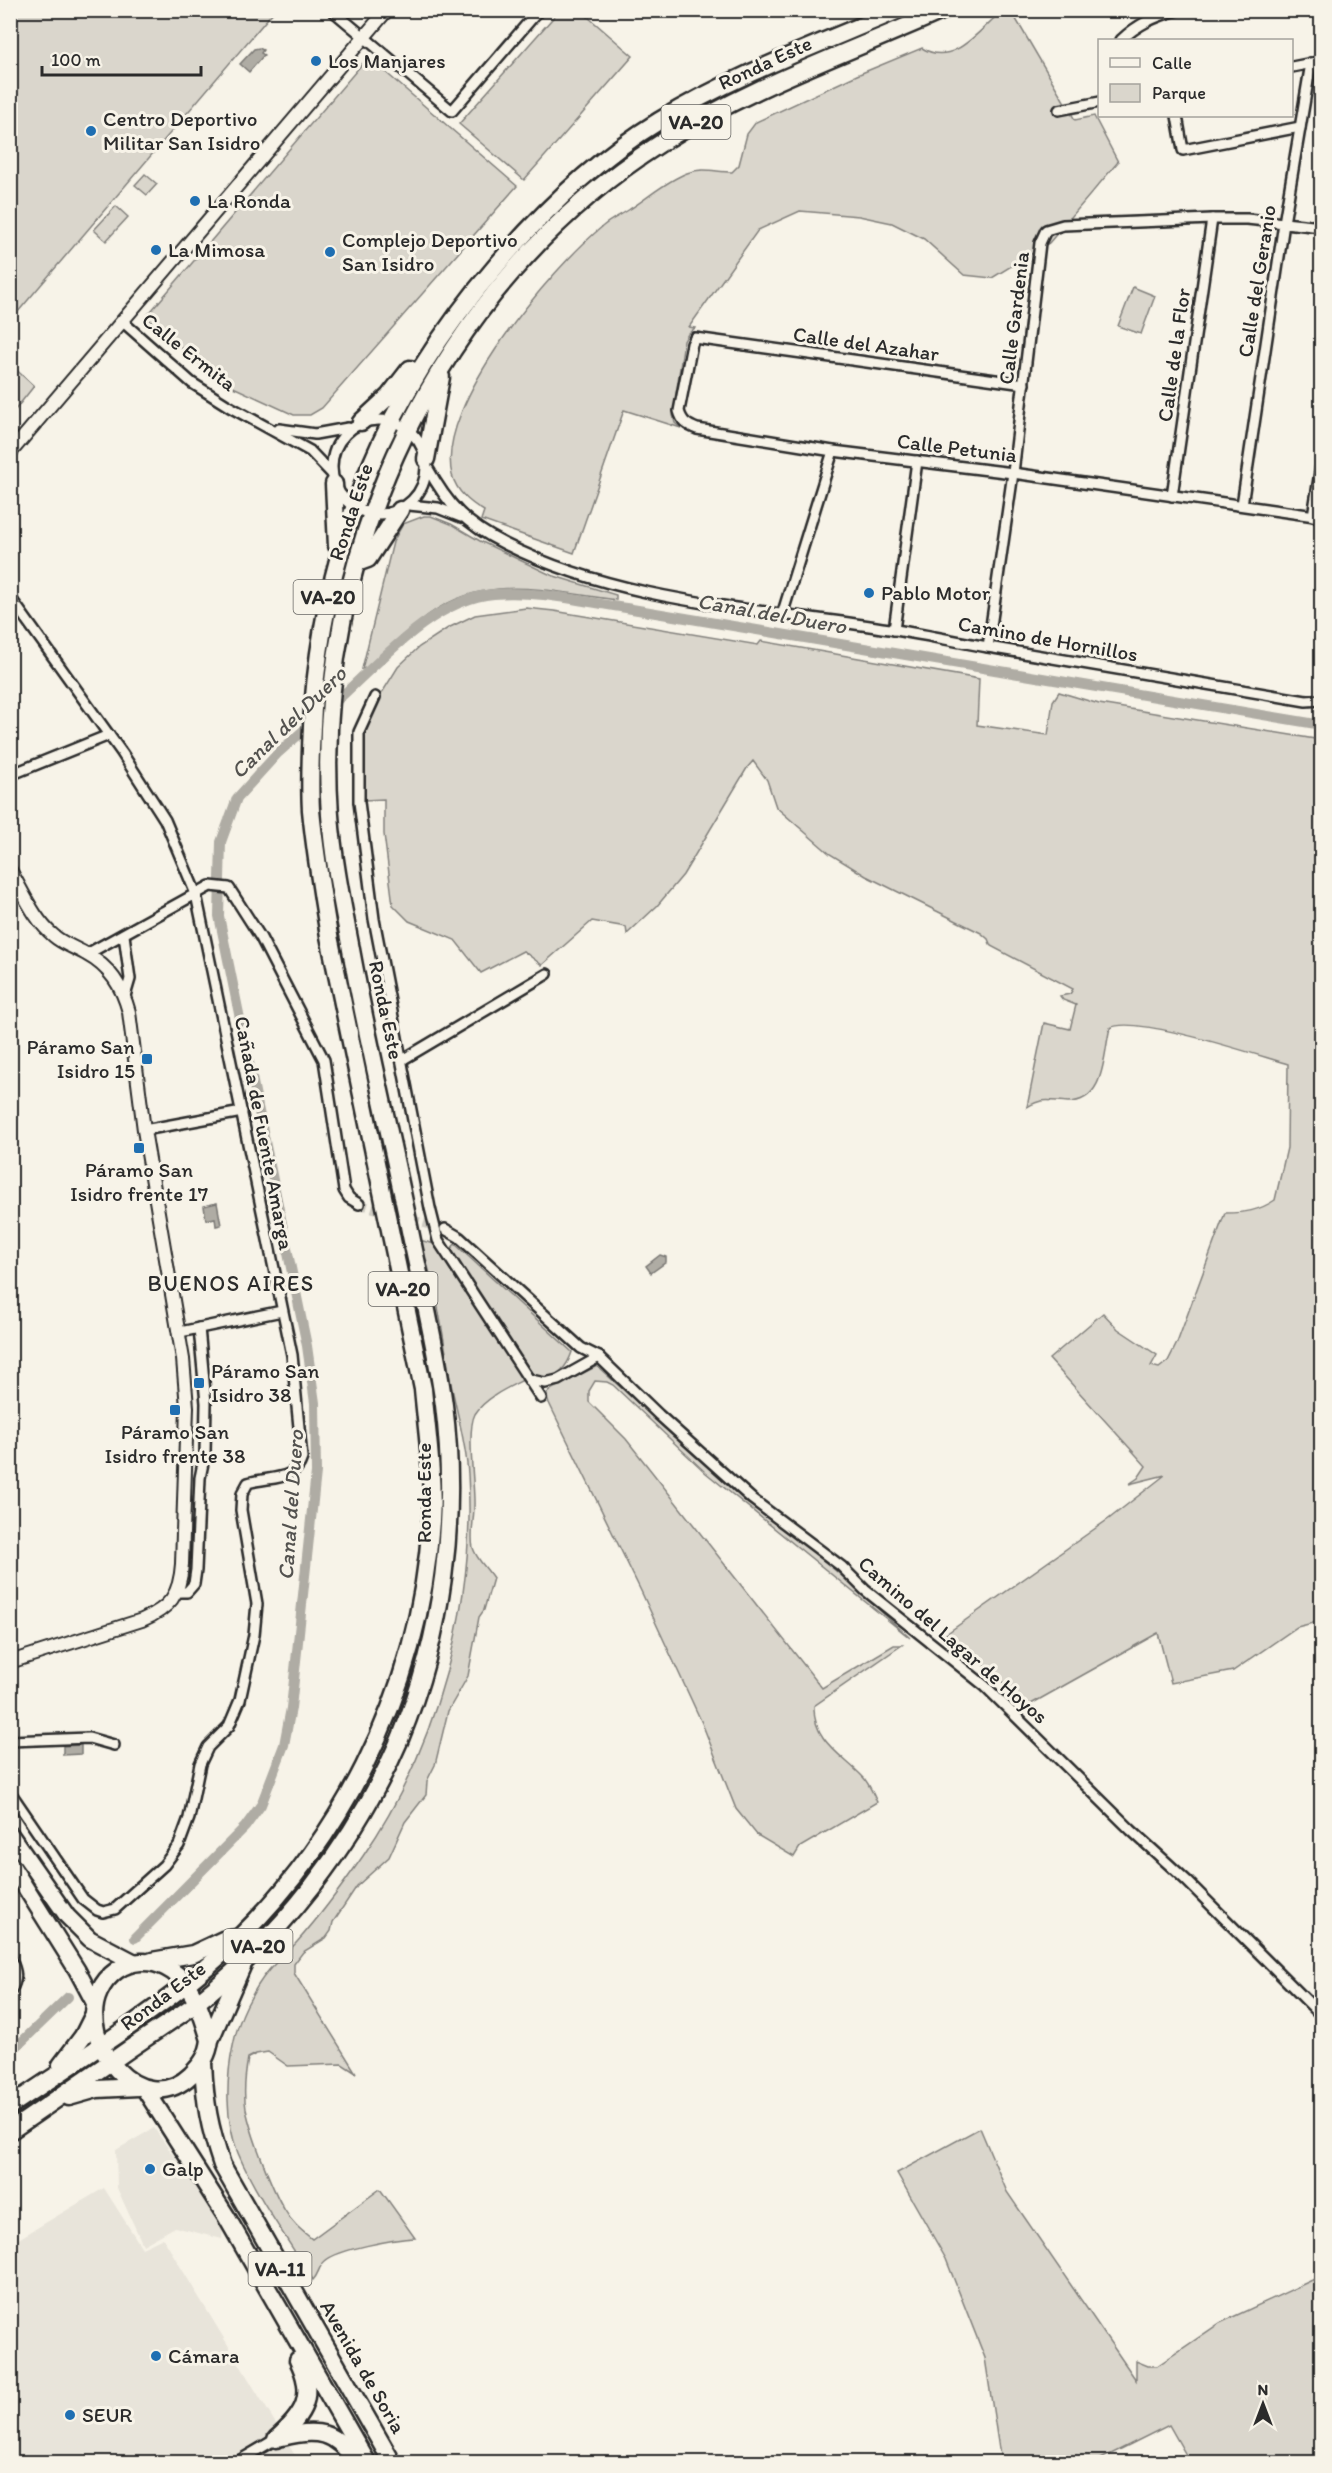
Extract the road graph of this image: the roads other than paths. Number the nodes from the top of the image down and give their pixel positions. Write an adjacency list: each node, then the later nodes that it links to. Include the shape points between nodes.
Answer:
1 (332, 10): 7 (street)
2 (387, 10): 7 (street)
3 (539, 10): 7 (street, via 452,111)
4 (899, 10): 20 (highway, Ronda Este / VA-20, via 760,67 658,122 617,150 510,250)
5 (944, 10): 21 (highway, Ronda Este / VA-20, via 761,88 656,146 557,226 490,298)
6 (1177, 10): 8 (street, via 1149,18)
7 (365, 37): 18 (street)
8 (1122, 39)
9 (1316, 62): 10 (street); 14 (street, Calle del Geranio)
10 (1293, 67)
11 (1098, 102): 12 (street)
12 (1059, 110)
13 (1178, 117): 14 (street, via 1183,150)
14 (1300, 127): 16 (street, Calle del Geranio)
15 (1212, 219): 16 (street, Calle Gardenia); 22 (street, Calle Gardenia, via 1063,225 1046,230 1040,243); 34 (street, Calle de la Flor)
16 (1284, 223): 17 (street, Calle Gardenia); 35 (street, Calle del Geranio)
17 (1322, 227)
18 (123, 322): 25 (street, Calle Ermita, via 192,382); 28 (street)
19 (703, 339): 22 (street, Calle del Azahar); 27 (street, Calle Petunia, via 695,338 692,344 679,411 687,425)
20 (427, 356): 23 (highway, Ronda Este / VA-20); 24 (highway, via 415,362 389,396)
21 (446, 360): 26 (highway, Ronda Este / VA-20); 31 (highway)
22 (1024, 384): 32 (street, Calle Gardenia)
23 (390, 421): 24 (street, Calle Ermita); 26 (street); 36 (highway, Ronda Este / VA-20)
24 (355, 425): 25 (street, Calle Ermita, via 315,434); 33 (street, via 339,440 334,451)
25 (266, 426): 33 (street, Calle Ermita, via 310,451)
26 (407, 429): 31 (street, Camino de Hornillos, via 422,448); 38 (highway, Ronda Este / VA-20)
27 (833, 451): 30 (street, Calle Petunia); 44 (street)
28 (10, 453)
29 (1322, 459): 39 (street)
30 (917, 461): 32 (street, Calle Petunia); 45 (street)
31 (426, 463): 37 (street, via 424,481); 40 (street, Camino de Hornillos, via 439,490)
32 (1013, 473): 34 (street, Calle Petunia); 46 (street, Calle Gardenia)
33 (333, 479): 36 (street, Calle Ermita, via 342,497); 41 (highway)
34 (1172, 496): 35 (street, Calle Petunia)
35 (1242, 505): 39 (street, Calle Petunia)
36 (354, 507): 38 (street); 41 (highway, Ronda Este / VA-20)
37 (404, 507): 38 (street, Camino de Hornillos); 40 (street, Camino de Hornillos, via 438,508); 42 (highway, via 368,559)
38 (372, 513): 42 (highway, Ronda Este / VA-20)
39 (1317, 516)
40 (461, 517): 44 (street, Camino de Hornillos, via 506,545 593,578 652,595)
41 (338, 557): 75 (highway, Ronda Este / VA-20, via 315,689 311,808 329,936 423,1389 431,1520 415,1630 402,1680 372,1753 335,1820 278,1895)
42 (357, 563): 77 (highway, Ronda Este / VA-20, via 333,686 328,744 330,816 339,885 444,1408 449,1467 447,1547 424,1671 395,1748 337,1854)
43 (10, 597): 49 (street, Cañada de Fuente Amarga)
44 (782, 615): 45 (street, Camino de Hornillos)
45 (894, 630): 46 (street, Camino de Hornillos)
46 (987, 647): 48 (street, Camino de Hornillos, via 1306,701)
47 (375, 697): 57 (street, via 359,732 359,802 374,919)
48 (1322, 700)
49 (109, 735): 50 (street); 52 (street, Cañada de Fuente Amarga, via 165,820)
50 (10, 775)
51 (10, 870): 54 (street, via 41,924 55,937)
52 (196, 894): 53 (street); 58 (street, Cañada de Fuente Amarga); 60 (street, via 210,886 229,888 261,938 324,1060 344,1190)
53 (124, 935): 54 (street); 56 (street, via 130,979)
54 (87, 954): 56 (street, via 114,975)
55 (547, 974): 57 (street)
56 (125, 996): 59 (street)
57 (402, 1060): 66 (street, via 438,1240)
58 (242, 1112): 59 (street); 62 (street, Cañada de Fuente Amarga)
59 (144, 1130): 64 (street)
60 (359, 1204)
61 (445, 1229): 65 (street, Camino del Lagar de Hoyos, via 582,1348)
62 (282, 1311): 63 (street); 72 (street, Cañada de Fuente Amarga, via 297,1390 302,1458 299,1469 292,1474 248,1482 242,1494 241,1510 257,1604 254,1635 240,1700 229,1726 208,1747 200,1764 179,1845 164,1865 115,1909 96,1910 83,1899)
63 (199, 1328): 64 (street); 68 (street, via 207,1403 196,1570 194,1584 187,1592)
64 (180, 1332): 68 (street, via 187,1407 183,1564)
65 (598, 1357): 66 (street, via 558,1380); 84 (street, Camino del Lagar de Hoyos, via 752,1498 985,1686)
66 (531, 1380): 67 (street)
67 (541, 1398)
68 (177, 1592): 69 (street, via 157,1613 142,1620)
69 (10, 1662)
70 (10, 1741): 71 (street, via 89,1738)
71 (114, 1745)
72 (10, 1792)
73 (10, 1834): 79 (main road, via 67,1916 90,1939)
74 (10, 1863): 83 (main road, via 77,1970)
75 (240, 1937): 78 (highway, via 193,1954); 80 (highway, Ronda Este / VA-20)
76 (10, 1958): 81 (street, via 17,1972)
77 (246, 1959): 82 (highway, Ronda Este / VA-20); 85 (highway)
78 (152, 1961): 79 (highway); 80 (highway)
79 (134, 1962): 83 (highway, via 109,1976)
80 (186, 1984): 82 (highway); 86 (highway, Ronda Este / VA-20)
81 (10, 1992)
82 (197, 2003): 85 (highway); 87 (highway, Ronda Este / VA-20)
83 (94, 2009): 86 (highway, VA-11); 89 (highway, via 78,2044)
84 (1322, 2016)
85 (210, 2040): 88 (highway, VA-11)
86 (101, 2044): 87 (highway, VA-11); 89 (highway, Ronda Este / VA-20)
87 (111, 2062): 90 (highway, VA-11, via 124,2078); 91 (highway, Ronda Este / VA-20)
88 (203, 2063): 90 (highway, via 176,2086 162,2090); 99 (highway, Avenida de Soria / VA-11, via 209,2126 222,2164)
89 (48, 2080): 92 (highway, Ronda Este / VA-20)
90 (142, 2088): 91 (highway, via 97,2089); 94 (highway, VA-11, via 226,2216)
91 (54, 2102): 93 (highway, Ronda Este / VA-20)
92 (10, 2106)
93 (10, 2131)
94 (258, 2275): 95 (highway, via 305,2374 307,2389 296,2422); 98 (highway, VA-11)
95 (276, 2439): 96 (street); 97 (highway, via 304,2431 323,2433 347,2448)
96 (237, 2463)
97 (356, 2463)
98 (367, 2463)
99 (392, 2463)

